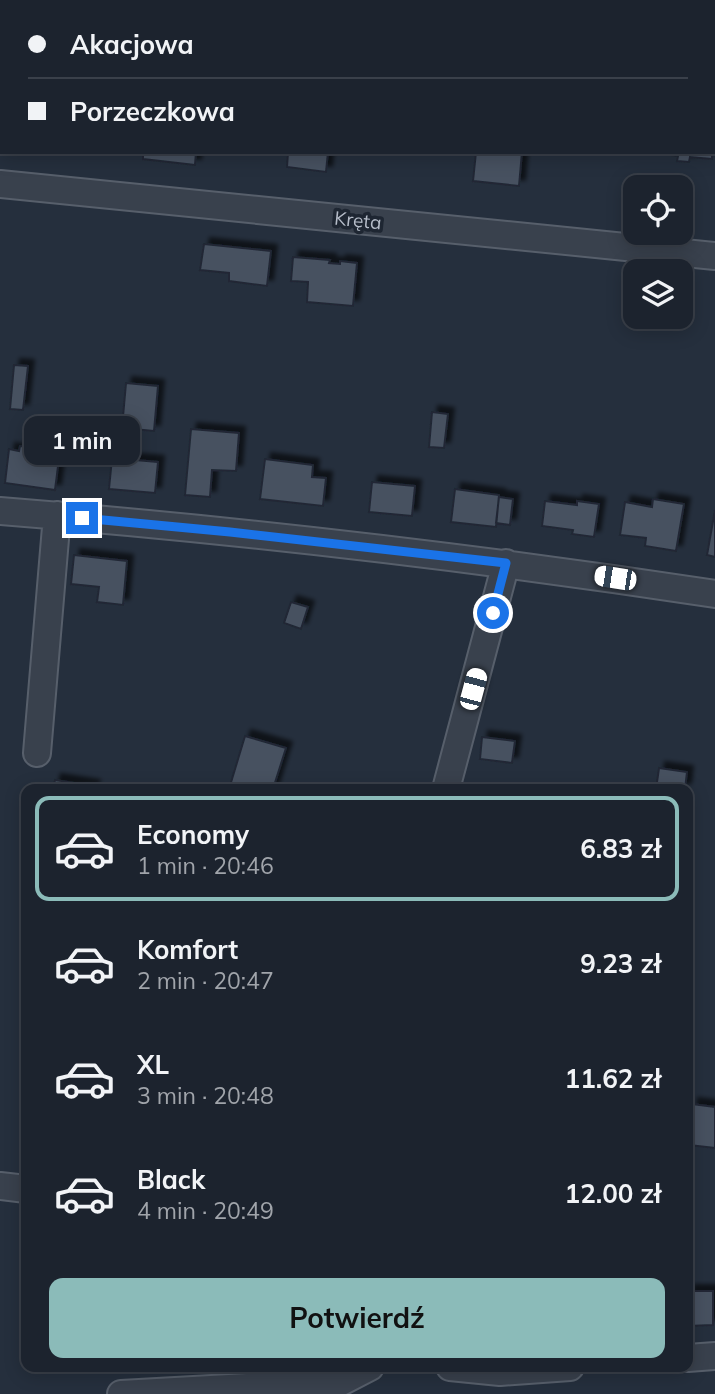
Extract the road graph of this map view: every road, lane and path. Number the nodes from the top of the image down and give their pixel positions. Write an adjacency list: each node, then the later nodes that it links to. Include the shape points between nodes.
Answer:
1 (0, 184): 2 (street, Kręta)
2 (715, 256)
3 (0, 511): 4 (street)
4 (57, 516): 5 (street); 7 (street)
5 (506, 563): 6 (street); 8 (street)
6 (715, 594)
7 (37, 753)
8 (447, 784)
9 (0, 1186): 10 (street)
10 (21, 1188)
11 (715, 1356): 12 (street)
12 (693, 1358)
13 (360, 1372): 14 (street, via 341,1382)
14 (121, 1394)

